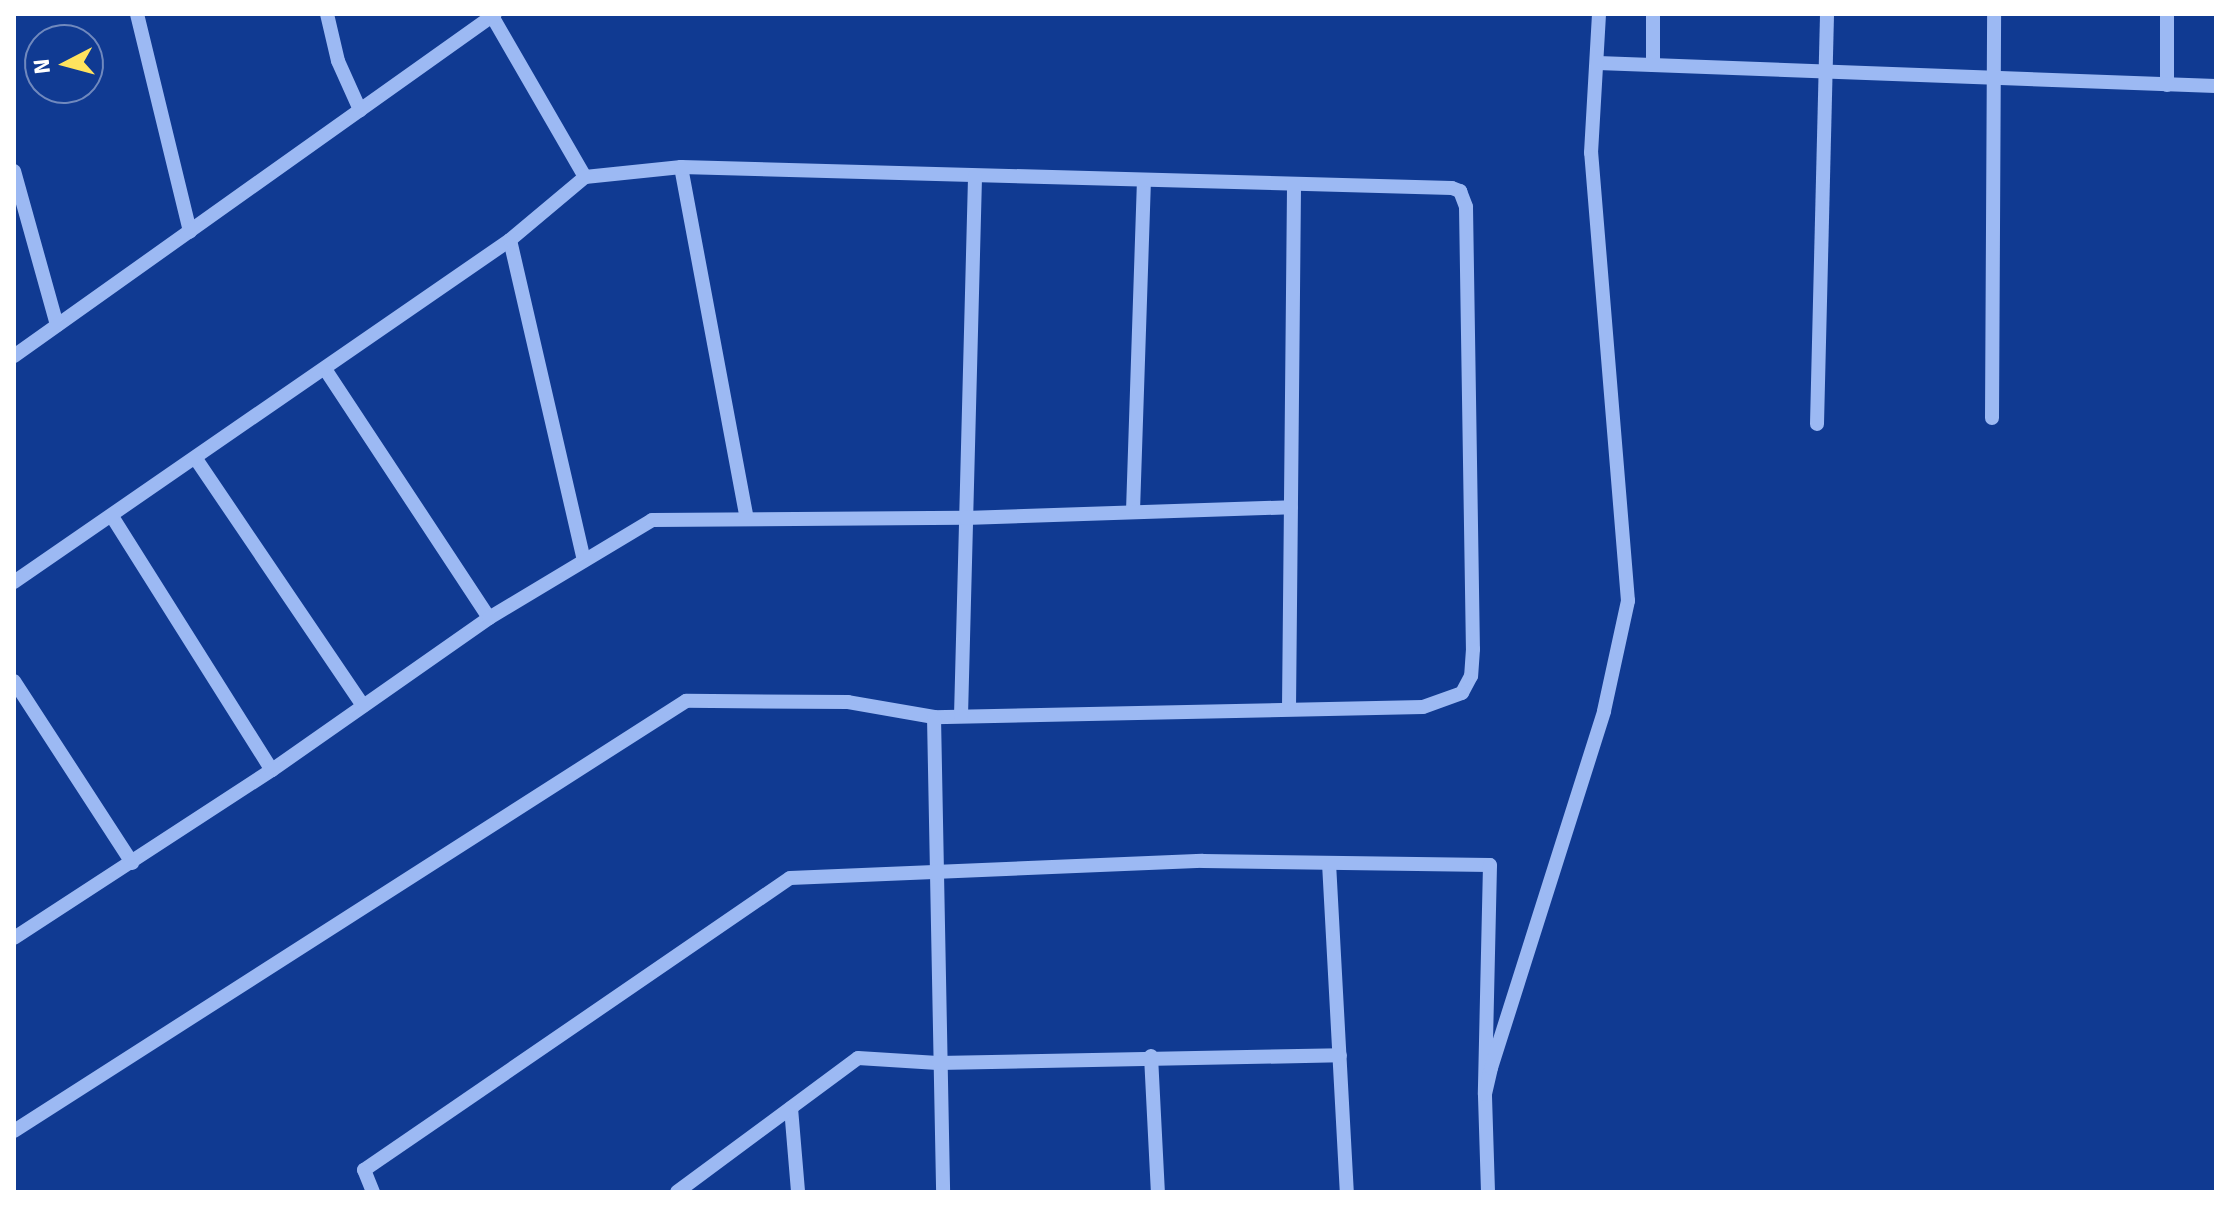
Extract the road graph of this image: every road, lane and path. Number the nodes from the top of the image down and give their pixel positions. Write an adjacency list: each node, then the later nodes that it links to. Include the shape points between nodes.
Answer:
1 (137, 14): 22 (street)
2 (327, 14): 15 (street, via 338,61)
3 (1599, 14): 9 (street)
4 (1653, 14): 10 (street)
5 (1827, 14): 11 (street)
6 (1994, 14): 12 (street)
7 (2167, 14): 13 (street)
8 (493, 15): 15 (street); 19 (street)
9 (1598, 63): 10 (street); 51 (street, via 1591,153 1628,601 1604,711)
10 (1653, 65): 11 (street)
11 (1827, 71): 12 (street); 28 (street)
12 (1994, 78): 13 (street); 27 (street)
13 (2167, 85): 14 (street)
14 (2216, 86)
15 (360, 110): 22 (street)
16 (681, 167): 18 (street); 19 (street); 33 (street)
17 (14, 171): 24 (street)
18 (975, 176): 20 (street); 34 (street)
19 (585, 177): 23 (street)
20 (1144, 181): 21 (street); 31 (street)
21 (1294, 185): 30 (street); 40 (street, via 1452,188 1464,197 1473,649 1471,676 1462,693 1448,700 1423,707)
22 (190, 232): 24 (street)
23 (510, 240): 26 (street); 35 (street)
24 (57, 325): 25 (street)
25 (14, 356)
26 (325, 369): 29 (street); 37 (street)
27 (1992, 418)
28 (1817, 424)
29 (196, 459): 32 (street); 39 (street)
30 (1291, 507): 31 (street); 40 (street)
31 (1133, 511): 34 (street)
32 (113, 518): 36 (street); 43 (street)
33 (747, 518): 34 (street); 35 (street, via 652,520)
34 (965, 518): 41 (street)
35 (584, 561): 37 (street)
36 (14, 582)
37 (489, 618): 39 (street)
38 (14, 681): 44 (street)
39 (363, 706): 43 (street)
40 (1289, 709): 41 (street)
41 (961, 716): 42 (street)
42 (934, 717): 46 (street); 53 (street, via 848,702 686,701)
43 (272, 770): 44 (street)
44 (132, 863): 47 (street)
45 (1329, 863): 46 (street); 48 (street); 51 (street, via 1490,865)
46 (936, 868): 50 (street); 54 (street, via 790,878 364,1170)
47 (14, 938)
48 (1340, 1055): 49 (street); 59 (street)
49 (1151, 1056): 50 (street); 58 (street)
50 (938, 1063): 52 (street, via 858,1058); 57 (street)
51 (1485, 1094): 60 (street)
52 (791, 1108): 55 (street); 56 (street)
53 (14, 1131)
54 (373, 1192)
55 (677, 1192)
56 (798, 1192)
57 (943, 1192)
58 (1158, 1192)
59 (1347, 1192)
60 (1488, 1192)

